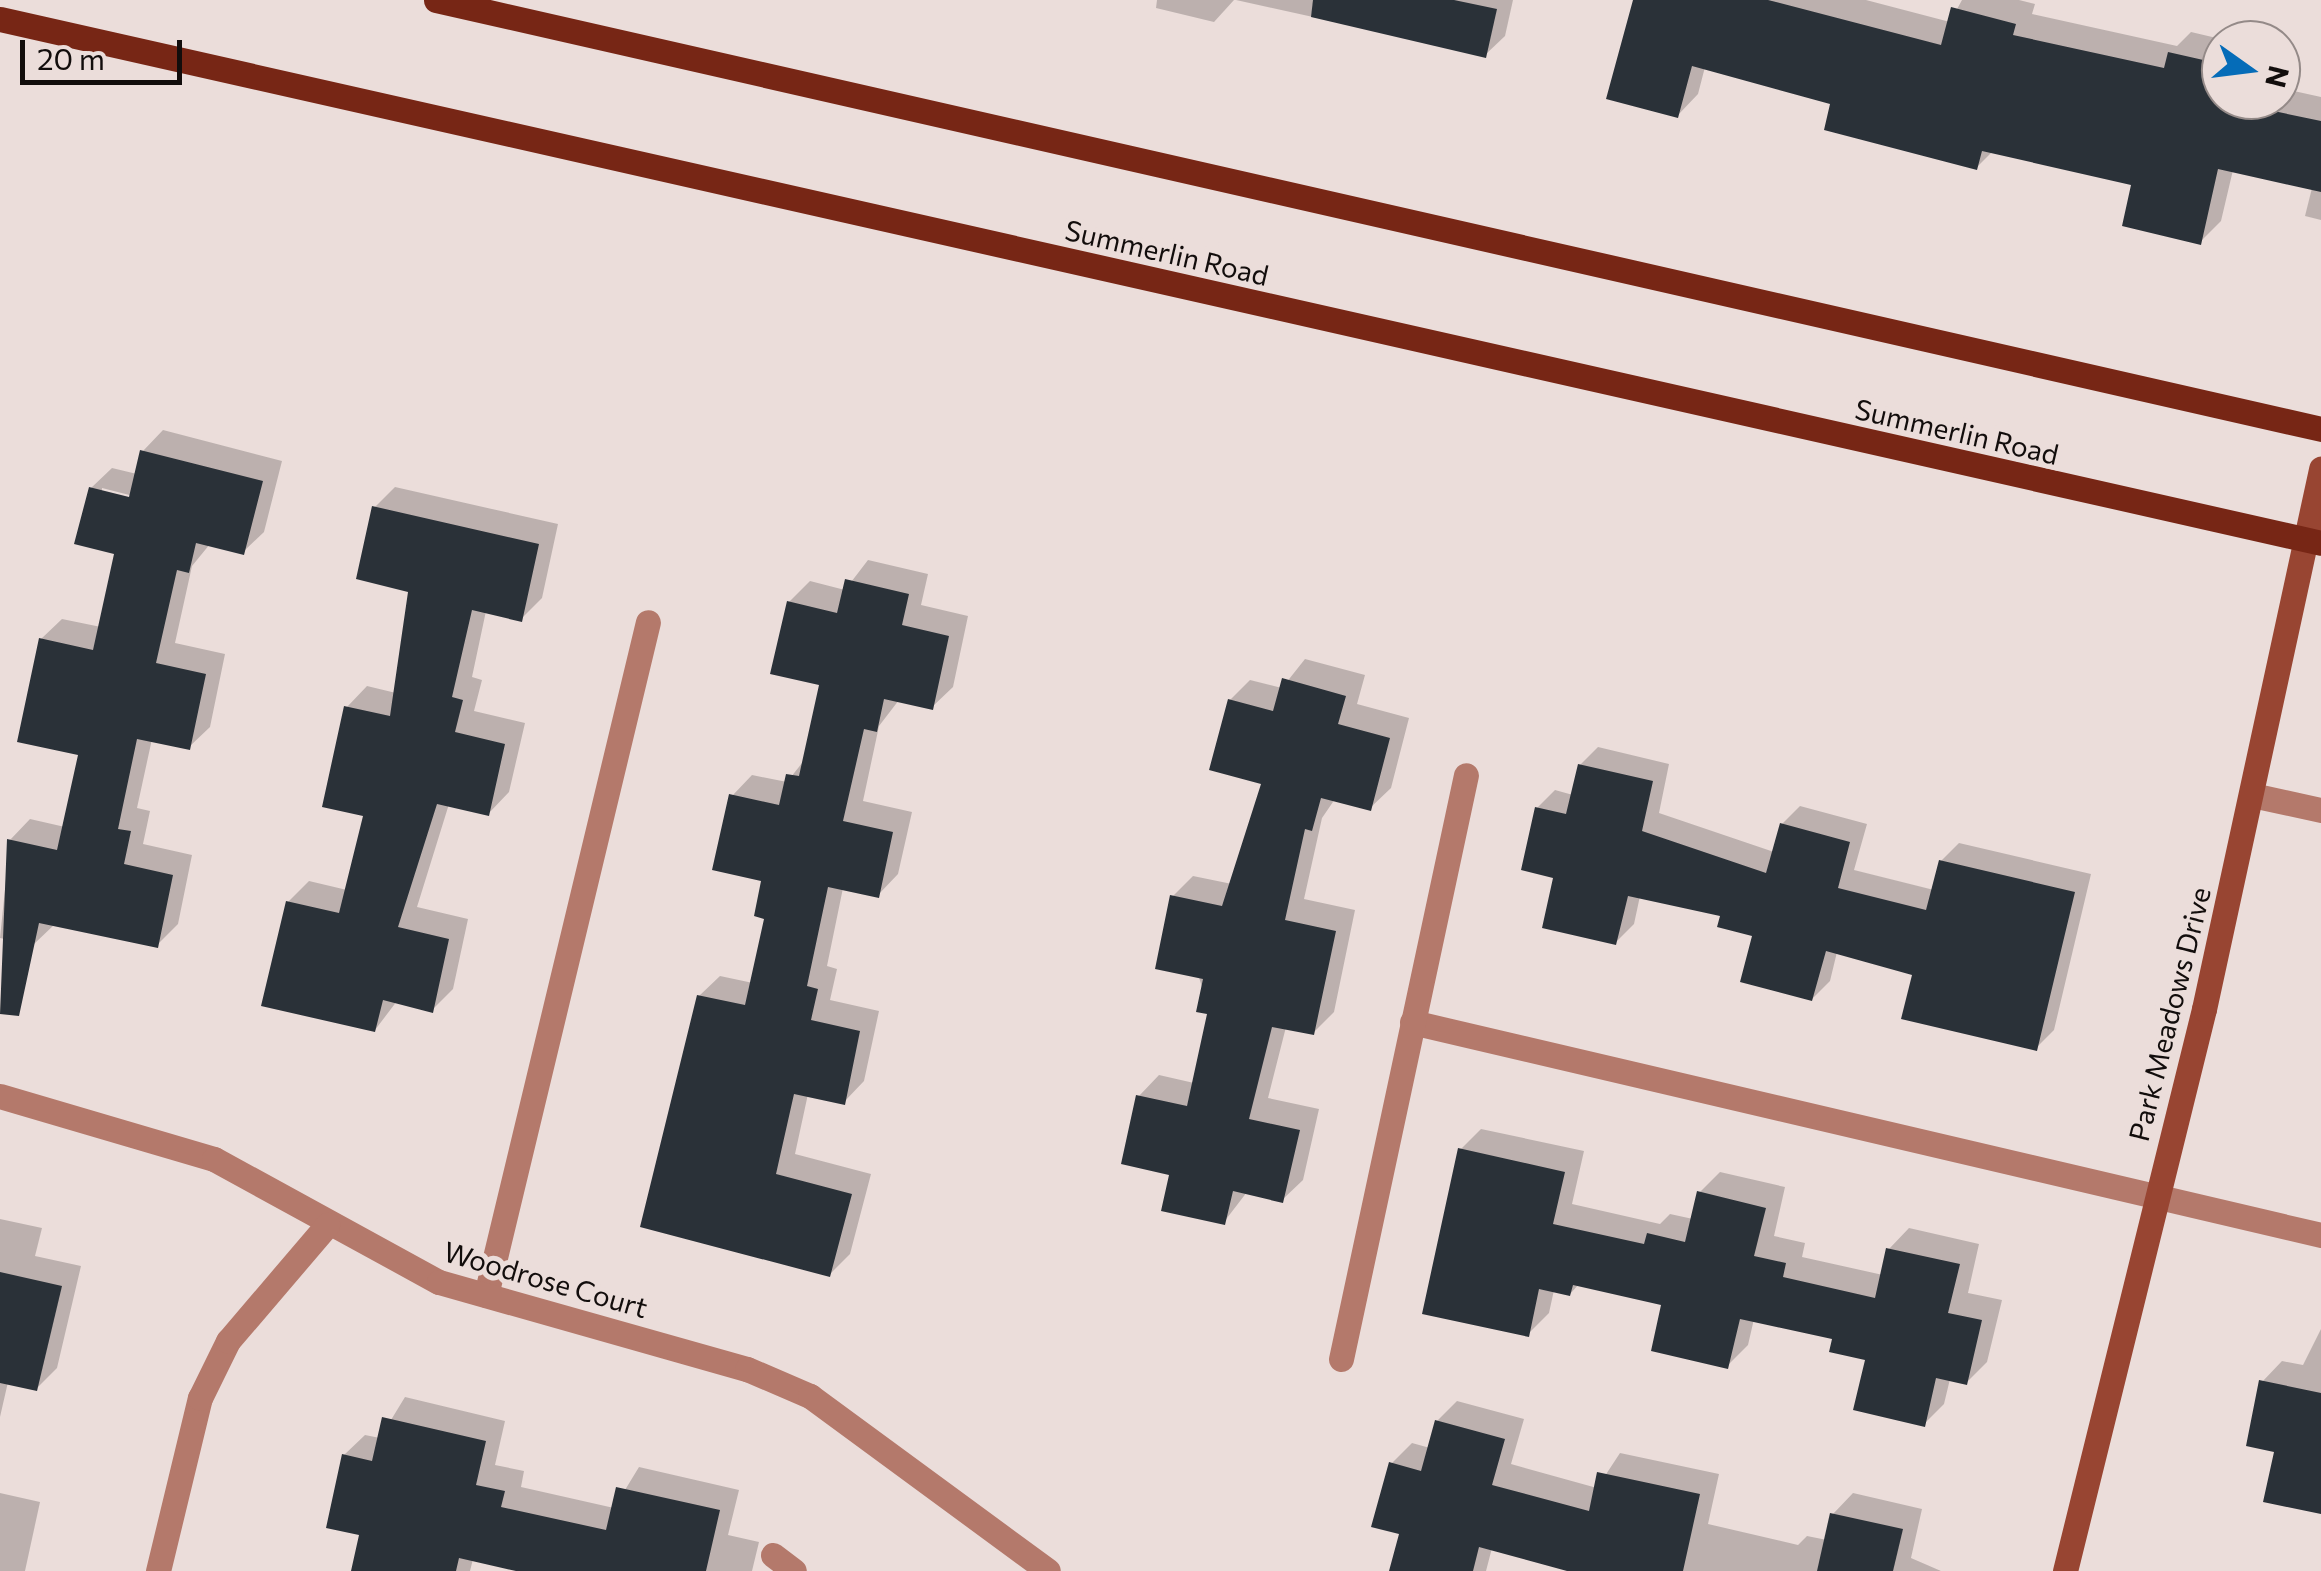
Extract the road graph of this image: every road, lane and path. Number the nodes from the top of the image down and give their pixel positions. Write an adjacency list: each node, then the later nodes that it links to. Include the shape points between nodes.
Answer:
1 (436, 0): 3 (main road)
2 (0, 19): 5 (main road, Summerlin Road)
3 (2321, 429)
4 (2321, 469): 5 (street, Park Meadows Drive)
5 (2313, 542): 8 (street, Park Meadows Drive)
6 (648, 622): 15 (street)
7 (1466, 775): 10 (street)
8 (2252, 794): 9 (street); 12 (street, Park Meadows Drive)
9 (2321, 810)
10 (1412, 1022): 12 (street); 16 (street)
11 (0, 1096): 13 (street, Woodrose Court, via 150,1134)
12 (2155, 1196): 14 (street); 21 (street, Park Meadows Drive)
13 (328, 1225): 15 (street, Woodrose Court); 18 (street, via 228,1341 200,1398)
14 (2321, 1236)
15 (486, 1295): 20 (street, Woodrose Court, via 748,1368 810,1396)
16 (1341, 1359)
17 (773, 1555): 19 (street)
18 (158, 1571)
19 (794, 1571)
20 (1048, 1571)
21 (2065, 1571)

